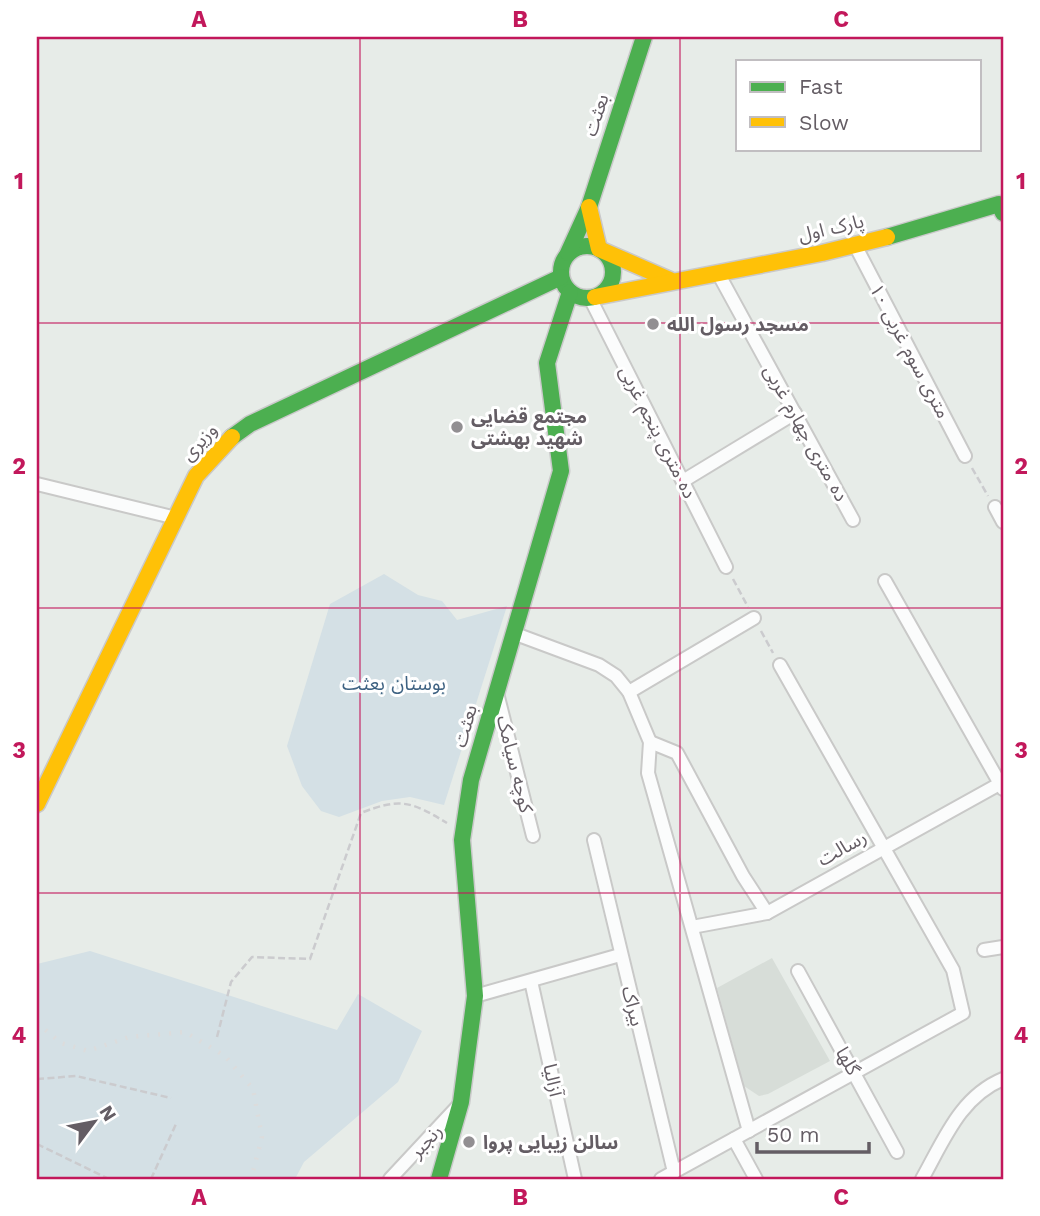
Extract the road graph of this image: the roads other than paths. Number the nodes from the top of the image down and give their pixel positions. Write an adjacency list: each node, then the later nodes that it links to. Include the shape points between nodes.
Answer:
1 (644, 37): 2 (main road, بعثت)
2 (589, 207): 5 (main road); 6 (main road, بعثت)
3 (1002, 207): 4 (main road, پارک اول)
4 (855, 245): 7 (main road, پارک اول); 13 (street, ۱۰ متری سوم غربی)
5 (599, 249): 6 (main road, via 583,246); 9 (main road); 11 (main road, via 610,261 612,278)
6 (568, 253): 8 (main road)
7 (718, 273): 9 (main road, پارک اول); 12 (street, ده متری چهارم غربی)
8 (561, 277): 10 (main road); 17 (main road, وزیری, via 250,424 213,454 196,476)
9 (670, 280): 11 (main road, پارک اول)
10 (570, 292): 11 (main road); 23 (main road, بعثت, via 547,363 561,471)
11 (593, 298): 14 (street, ده متری پنجم غربی)
12 (794, 412): 14 (street); 18 (street, ده متری چهارم غربی)
13 (965, 456)
14 (683, 481): 20 (street, ده متری پنجم غربی)
15 (37, 484): 17 (street)
16 (995, 507): 19 (street)
17 (176, 518): 29 (main road, وزیری)
18 (853, 520)
19 (1003, 522)
20 (726, 567)
21 (885, 581): 28 (street)
22 (754, 618): 26 (street)
23 (513, 633): 25 (main road, بعثت); 26 (street, via 599,665)
24 (780, 665): 32 (street)
25 (496, 692): 30 (street, کوچه سیامک); 40 (main road, بعثت, via 471,780 463,832)
26 (629, 692): 27 (street)
27 (650, 742): 33 (street, via 677,753); 34 (street, via 648,773)
28 (1002, 785): 32 (street, رسالت)
29 (37, 804)
30 (533, 835)
31 (594, 840): 37 (street, بیراک)
32 (884, 848): 33 (street, رسالت); 41 (street, via 953,970 963,1013)
33 (767, 913): 34 (street, رسالت)
34 (692, 927): 44 (street)
35 (1003, 947): 36 (street)
36 (984, 950)
37 (620, 954): 39 (street); 47 (street, بیراک)
38 (798, 971): 41 (street, گلها)
39 (531, 981): 40 (street); 50 (street, آزالیا)
40 (475, 996): 43 (main road, بعثت)
41 (855, 1073): 44 (street); 46 (street, گلها)
42 (1003, 1079): 53 (street, via 963,1108)
43 (461, 1102): 48 (street, رنجبر); 49 (main road, بعثت)
44 (749, 1131): 45 (street)
45 (734, 1139): 47 (street); 52 (street)
46 (897, 1152)
47 (674, 1172): 51 (street)
48 (390, 1179)
49 (439, 1179)
50 (575, 1179)
51 (662, 1179)
52 (756, 1179)
53 (922, 1179)

